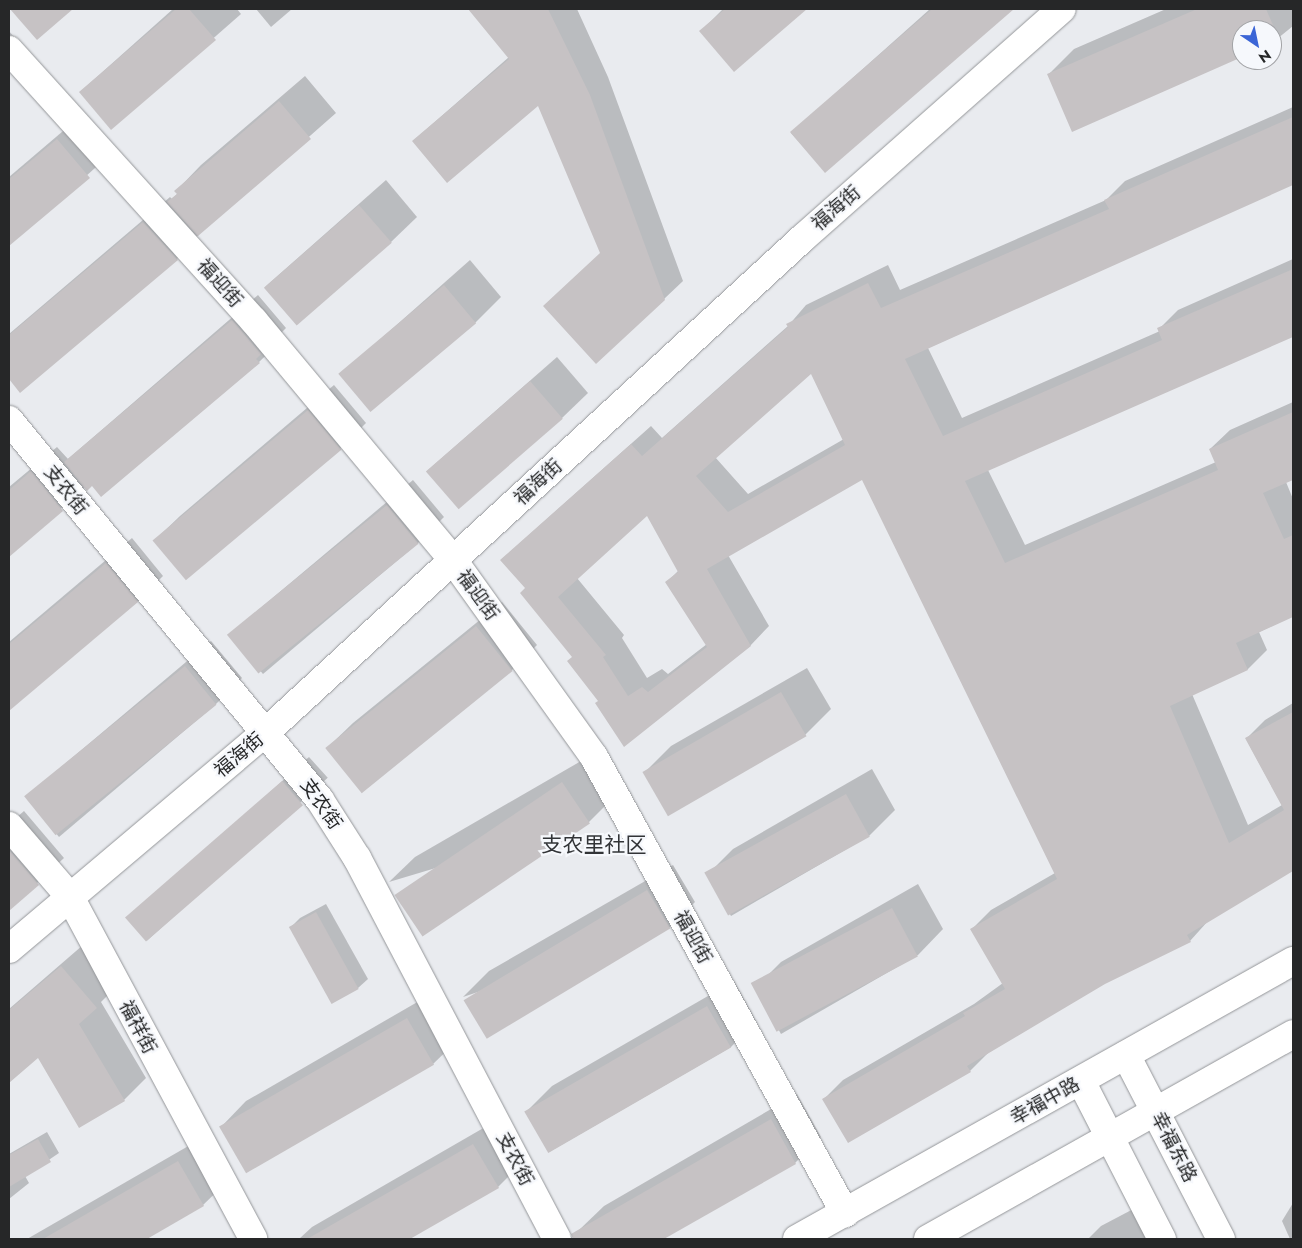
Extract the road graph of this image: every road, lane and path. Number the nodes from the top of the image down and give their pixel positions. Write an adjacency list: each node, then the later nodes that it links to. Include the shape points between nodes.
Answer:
1 (1062, 9): 4 (street, 福海街, via 804,237)
2 (9, 50): 4 (street, 福迎街, via 254,321)
3 (9, 420): 5 (street, 支农街)
4 (453, 560): 5 (street, 福海街); 15 (street, 福迎街, via 594,757)
5 (266, 732): 7 (street, 福海街); 17 (street, 支农街, via 320,800 357,858)
6 (9, 826): 7 (street, 福祥街)
7 (70, 897): 8 (street, 福海街); 16 (street, 福祥街)
8 (9, 949)
9 (1293, 961): 11 (street, 幸福中路)
10 (1293, 1034): 13 (street)
11 (1126, 1056): 12 (street, 幸福中路); 13 (street, 幸福东路)
12 (1081, 1081): 14 (street); 15 (street, 幸福中路)
13 (1155, 1111): 14 (street); 21 (street, 幸福东路)
14 (1109, 1137): 19 (street); 20 (street)
15 (844, 1213): 18 (street, 幸福中路)
16 (253, 1239)
17 (557, 1239)
18 (797, 1239)
19 (928, 1239)
20 (1162, 1239)
21 (1221, 1239)

